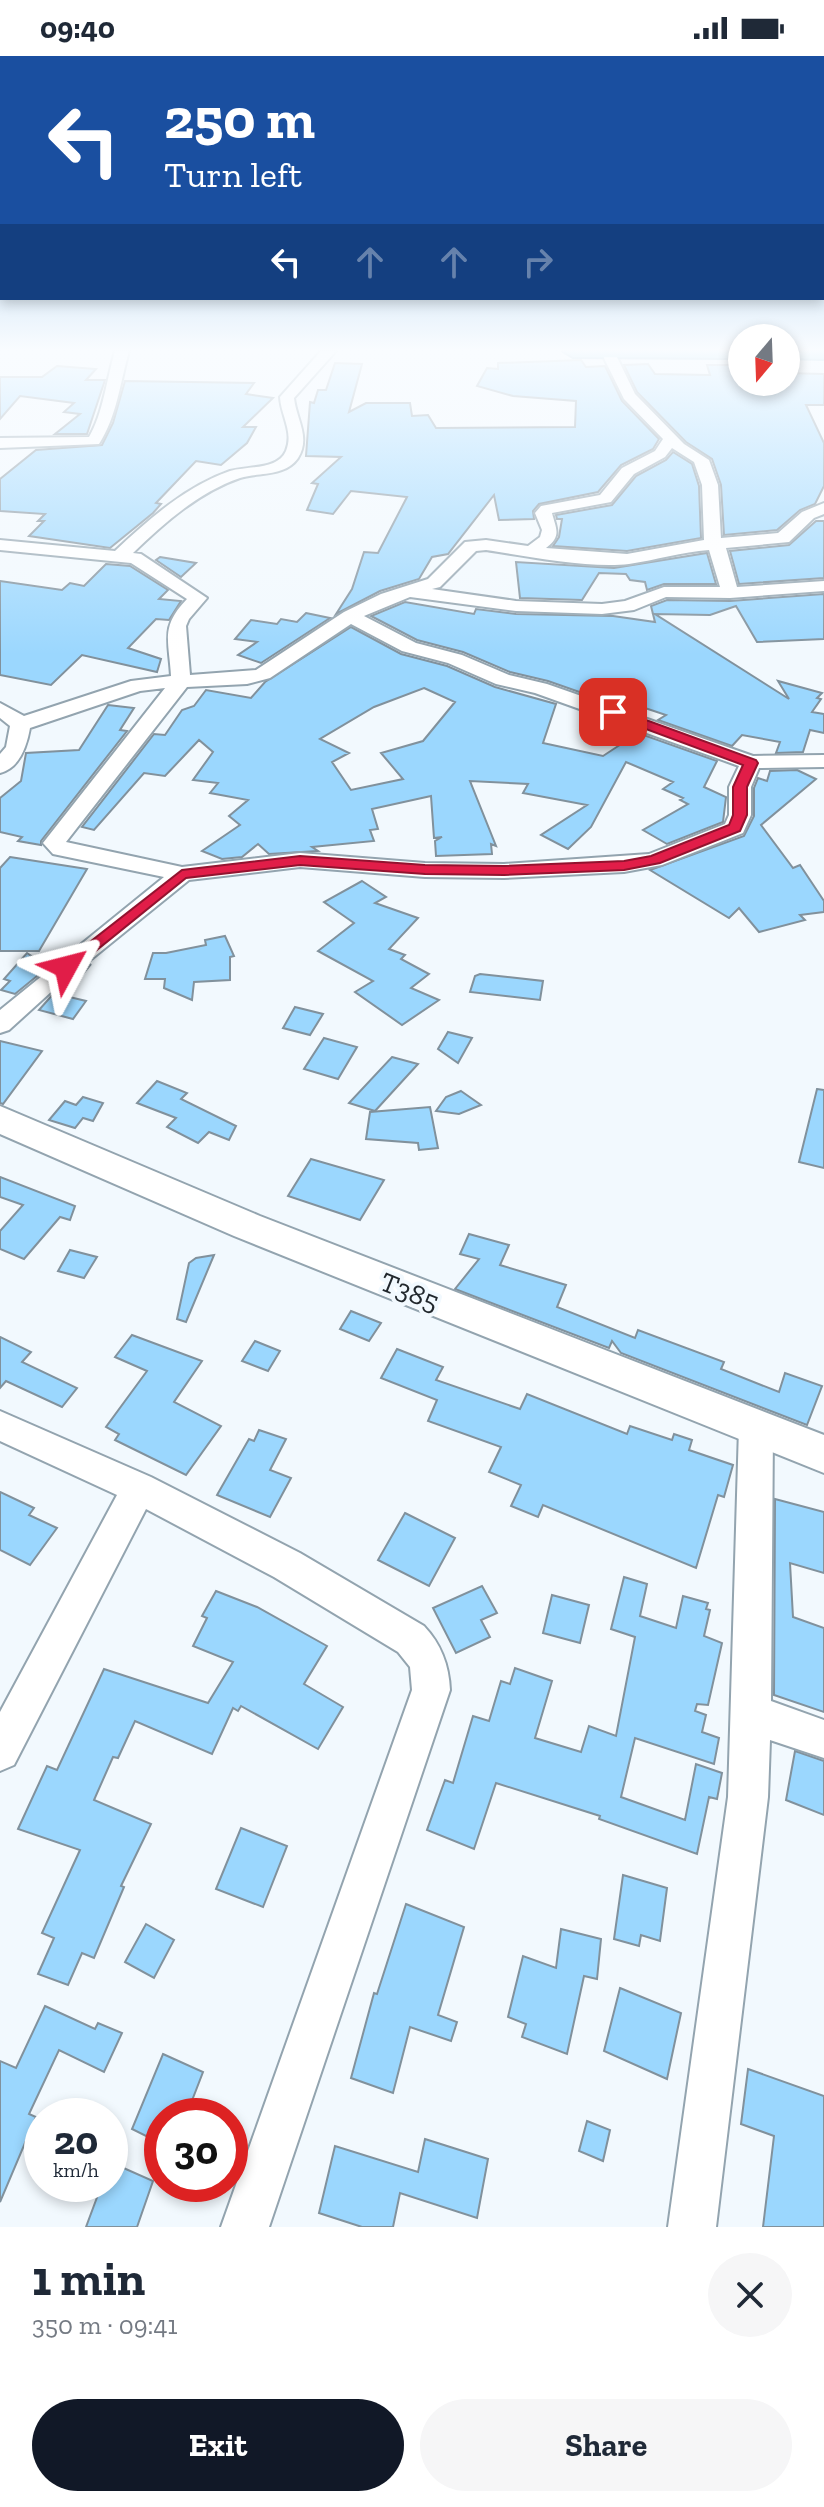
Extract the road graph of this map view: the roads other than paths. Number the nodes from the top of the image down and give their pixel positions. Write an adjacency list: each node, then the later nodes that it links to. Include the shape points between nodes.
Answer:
1 (294, 452): 8 (street, via 269,469 234,475 176,504)
2 (661, 452): 7 (street, via 628,471 605,499 547,509 543,513 548,539)
3 (690, 452): 5 (street, via 701,460 708,476)
4 (824, 508): 5 (street, via 783,538)
5 (713, 543): 7 (street, via 627,559); 11 (street)
6 (1, 547): 8 (street)
7 (532, 551): 10 (street, via 471,546 437,580)
8 (119, 556): 13 (street, via 140,561 198,598 177,626)
9 (824, 586): 11 (street)
10 (408, 591): 11 (street, via 516,606 602,609 664,592); 12 (street)
11 (730, 593)
12 (350, 616): 13 (street, via 256,677); 17 (street, via 409,647)
13 (181, 681): 15 (street, via 138,685); 19 (street, via 54,843 61,849)
14 (0, 709): 15 (street)
15 (21, 724): 18 (street, via 16,748)
16 (824, 761): 17 (street)
17 (751, 763): 19 (street, via 740,787 735,828 654,860 504,871 284,861)
18 (0, 767)
19 (182, 874): 20 (street)
20 (0, 1024)
21 (0, 1119): 23 (street, T385 / T385, via 247,1226)
22 (0, 1425): 25 (street)
23 (756, 1428): 24 (street, T385 / T385); 26 (street)
24 (824, 1454)
25 (139, 1488): 28 (street); 29 (street, via 287,1565 411,1639 431,1668 431,1690)
26 (752, 1714): 27 (street); 30 (street, via 748,1797)
27 (824, 1739)
28 (0, 1751)
29 (245, 2227)
30 (692, 2227)

